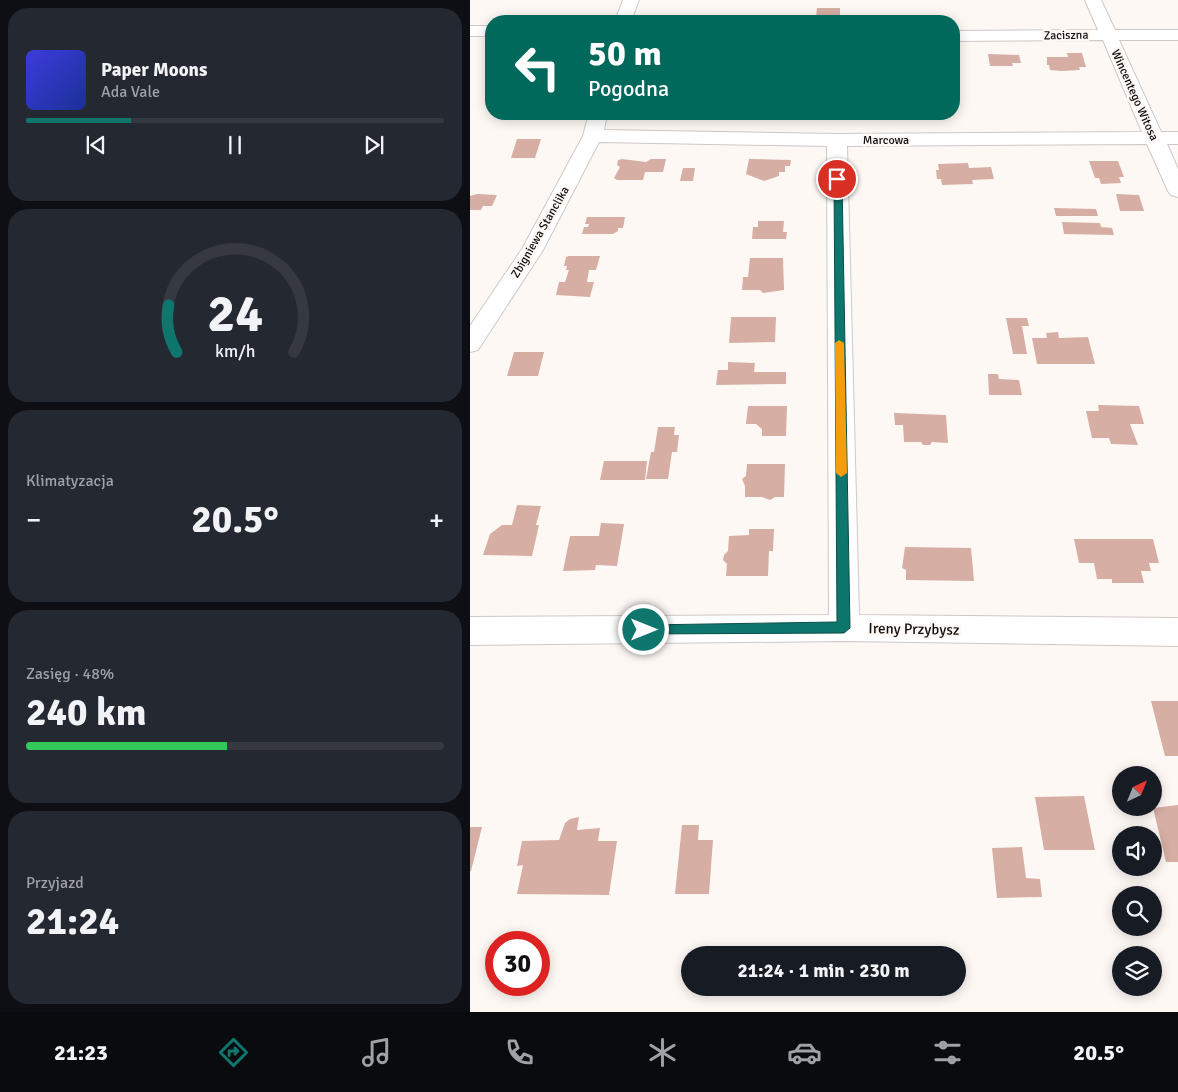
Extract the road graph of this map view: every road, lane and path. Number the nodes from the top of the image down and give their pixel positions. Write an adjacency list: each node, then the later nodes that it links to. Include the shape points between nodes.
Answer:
1 (631, 0): 3 (street)
2 (1093, 0): 6 (street, Wincentego Witosa)
3 (625, 15)
4 (470, 31): 5 (street)
5 (485, 31)
6 (1108, 34): 7 (street, Zaciszna); 8 (street, Zaciszna); 11 (street, Wincentego Witosa)
7 (1178, 34)
8 (960, 36)
9 (597, 120): 10 (street, Zbigniewa Stanclika)
10 (594, 136): 13 (street, Marcowa); 15 (street, Zbigniewa Stanclika, via 532,250)
11 (1154, 138): 12 (street, Marcowa); 13 (street, Marcowa); 14 (street, Wincentego Witosa)
12 (1178, 138)
13 (837, 140): 16 (street)
14 (1178, 191)
15 (470, 344)
16 (844, 628): 17 (street, Ireny Przybysz); 18 (street, Ireny Przybysz)
17 (470, 631)
18 (1178, 632)

